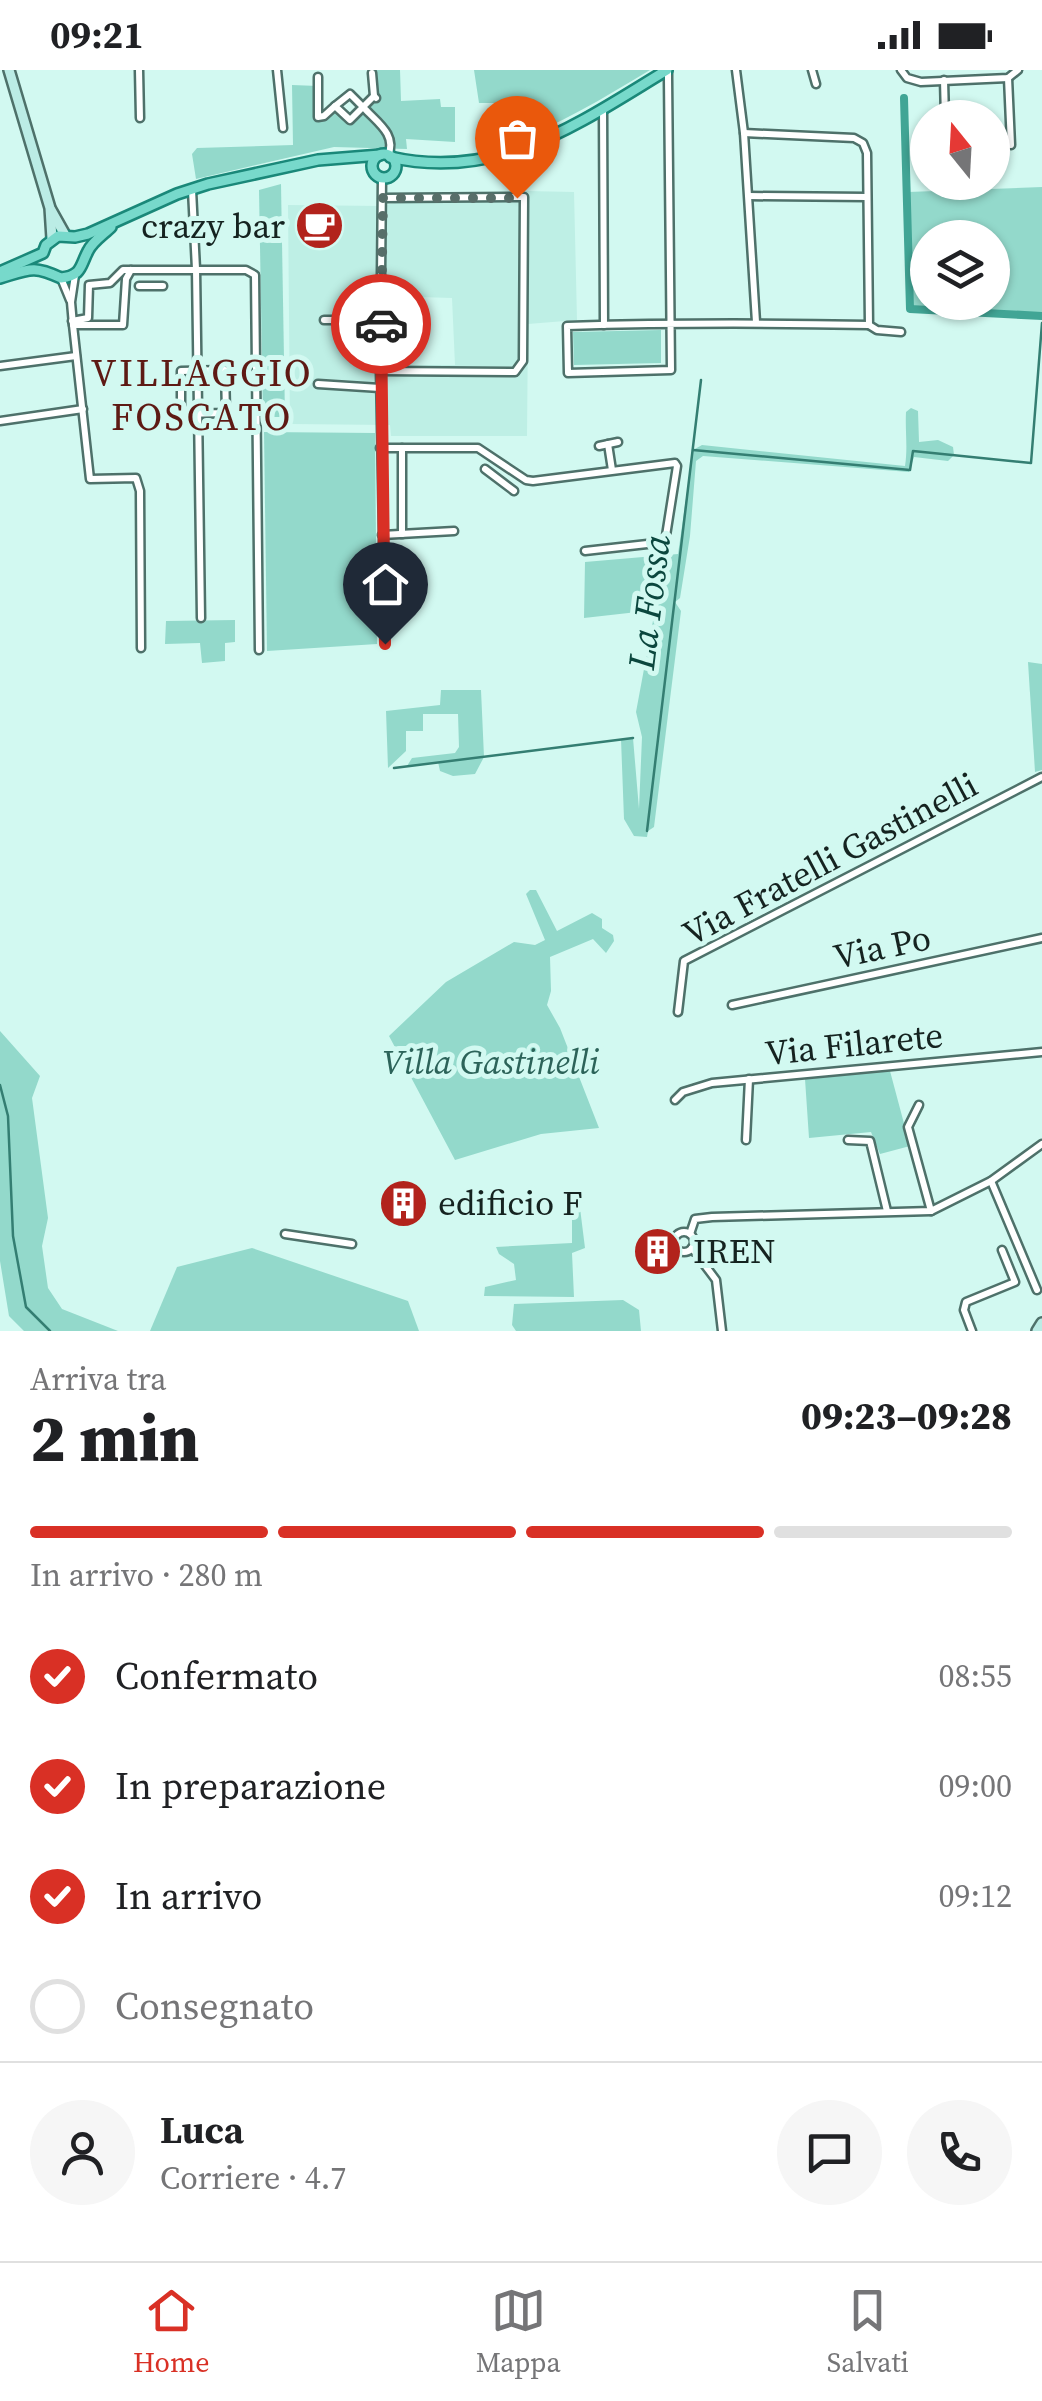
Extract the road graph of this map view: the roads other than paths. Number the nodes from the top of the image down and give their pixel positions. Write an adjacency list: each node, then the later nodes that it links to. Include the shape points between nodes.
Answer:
1 (10, 70): 30 (street)
2 (139, 70): 18 (street)
3 (277, 70): 19 (street)
4 (667, 70): 17 (main road); 50 (street)
5 (736, 70): 20 (street)
6 (812, 70): 13 (street)
7 (901, 70): 12 (street, via 914,81)
8 (1018, 70): 11 (street)
9 (372, 73): 16 (street, via 375,97)
10 (318, 76): 15 (street, via 318,117)
11 (1008, 78): 12 (street); 21 (street)
12 (944, 80): 14 (street)
13 (816, 84)
14 (945, 100)
15 (335, 106): 16 (street, via 350,94); 16 (street, via 350,120)
16 (362, 107): 22 (street, via 390,136)
17 (603, 108): 24 (main road, via 518,152); 51 (street)
18 (140, 118)
19 (283, 128)
20 (744, 133): 27 (street); 28 (street, via 859,140 867,153)
21 (1011, 144)
22 (386, 156): 23 (main road); 24 (main road); 25 (main road, via 395,165); 25 (main road, via 373,162)
23 (346, 158): 25 (main road); 26 (main road)
24 (422, 162): 25 (main road)
25 (382, 175): 29 (street)
26 (192, 188): 31 (main road); 37 (street)
27 (749, 196): 28 (street); 48 (street)
28 (866, 197): 52 (street)
29 (383, 198): 46 (street); 56 (street, via 524,198 524,362 515,372)
30 (50, 208): 32 (street); 33 (street)
31 (117, 222): 32 (main road); 35 (main road)
32 (70, 236): 33 (main road); 35 (main road)
33 (52, 239): 34 (main road)
34 (43, 253): 36 (main road); 40 (main road)
35 (86, 254): 41 (main road)
36 (47, 269): 40 (main road); 42 (main road)
37 (196, 269): 39 (street); 57 (street); 78 (street, via 246,270 256,279)
38 (131, 270): 39 (street); 47 (street, via 110,283 89,285); 47 (street, via 125,323)
39 (154, 270): 43 (street, via 158,286)
40 (0, 275)
41 (75, 275): 42 (main road); 44 (street)
42 (61, 278): 44 (street)
43 (140, 286)
44 (71, 302): 49 (street)
45 (324, 320): 46 (street)
46 (381, 320): 56 (street)
47 (88, 321): 49 (street)
48 (756, 322): 50 (street); 52 (street)
49 (73, 323): 54 (street)
50 (670, 323): 51 (street); 51 (street, via 670,370 568,373 567,326)
51 (604, 325)
52 (869, 325): 53 (street)
53 (901, 332)
54 (76, 356): 55 (street); 60 (street)
55 (0, 366)
56 (380, 370): 59 (street)
57 (198, 371): 61 (street); 61 (street, via 181,371 181,414); 61 (street, via 224,370 226,399 226,413)
58 (318, 384): 59 (street)
59 (380, 388): 64 (street)
60 (83, 409): 62 (street); 77 (street, via 90,479 136,478 140,491)
61 (199, 414): 75 (street)
62 (0, 421)
63 (618, 442): 68 (street, via 604,445)
64 (380, 448): 65 (street); 73 (street)
65 (402, 448): 66 (street, via 478,448); 72 (street)
66 (506, 466): 68 (street, via 532,481); 69 (street)
67 (485, 469): 69 (street)
68 (612, 470): 74 (street, via 678,466 665,542)
69 (498, 479): 70 (street)
70 (514, 492)
71 (454, 532): 72 (street)
72 (402, 534): 73 (street)
73 (382, 535): 76 (street)
74 (586, 551)
75 (201, 618)
76 (385, 644)
77 (141, 648)
78 (259, 650)
79 (1042, 777): 82 (street, Via Fratelli Gastinelli, via 684,962)
80 (1042, 938): 81 (street, Via Po)
81 (732, 1005)
82 (678, 1012)
83 (1042, 1052): 84 (street, Via Filarete)
84 (750, 1079): 85 (street, Via Filarete, via 701,1084); 87 (street)
85 (675, 1100)
86 (920, 1105): 92 (street, via 908,1127)
87 (746, 1140)
88 (848, 1140): 91 (street, via 870,1141)
89 (1042, 1144): 90 (street)
90 (992, 1181): 92 (street); 98 (street)
91 (887, 1211): 92 (street); 94 (street, via 694,1219)
92 (932, 1211)
93 (285, 1234): 95 (street)
94 (690, 1234): 96 (street); 96 (street, via 678,1234 674,1244 682,1252)
95 (352, 1244)
96 (692, 1248): 100 (street, via 716,1280)
97 (1002, 1250): 101 (street, via 1015,1282 966,1302)
98 (1038, 1290)
99 (1042, 1323): 102 (street)
100 (722, 1331)
101 (972, 1331)
102 (1037, 1331)

